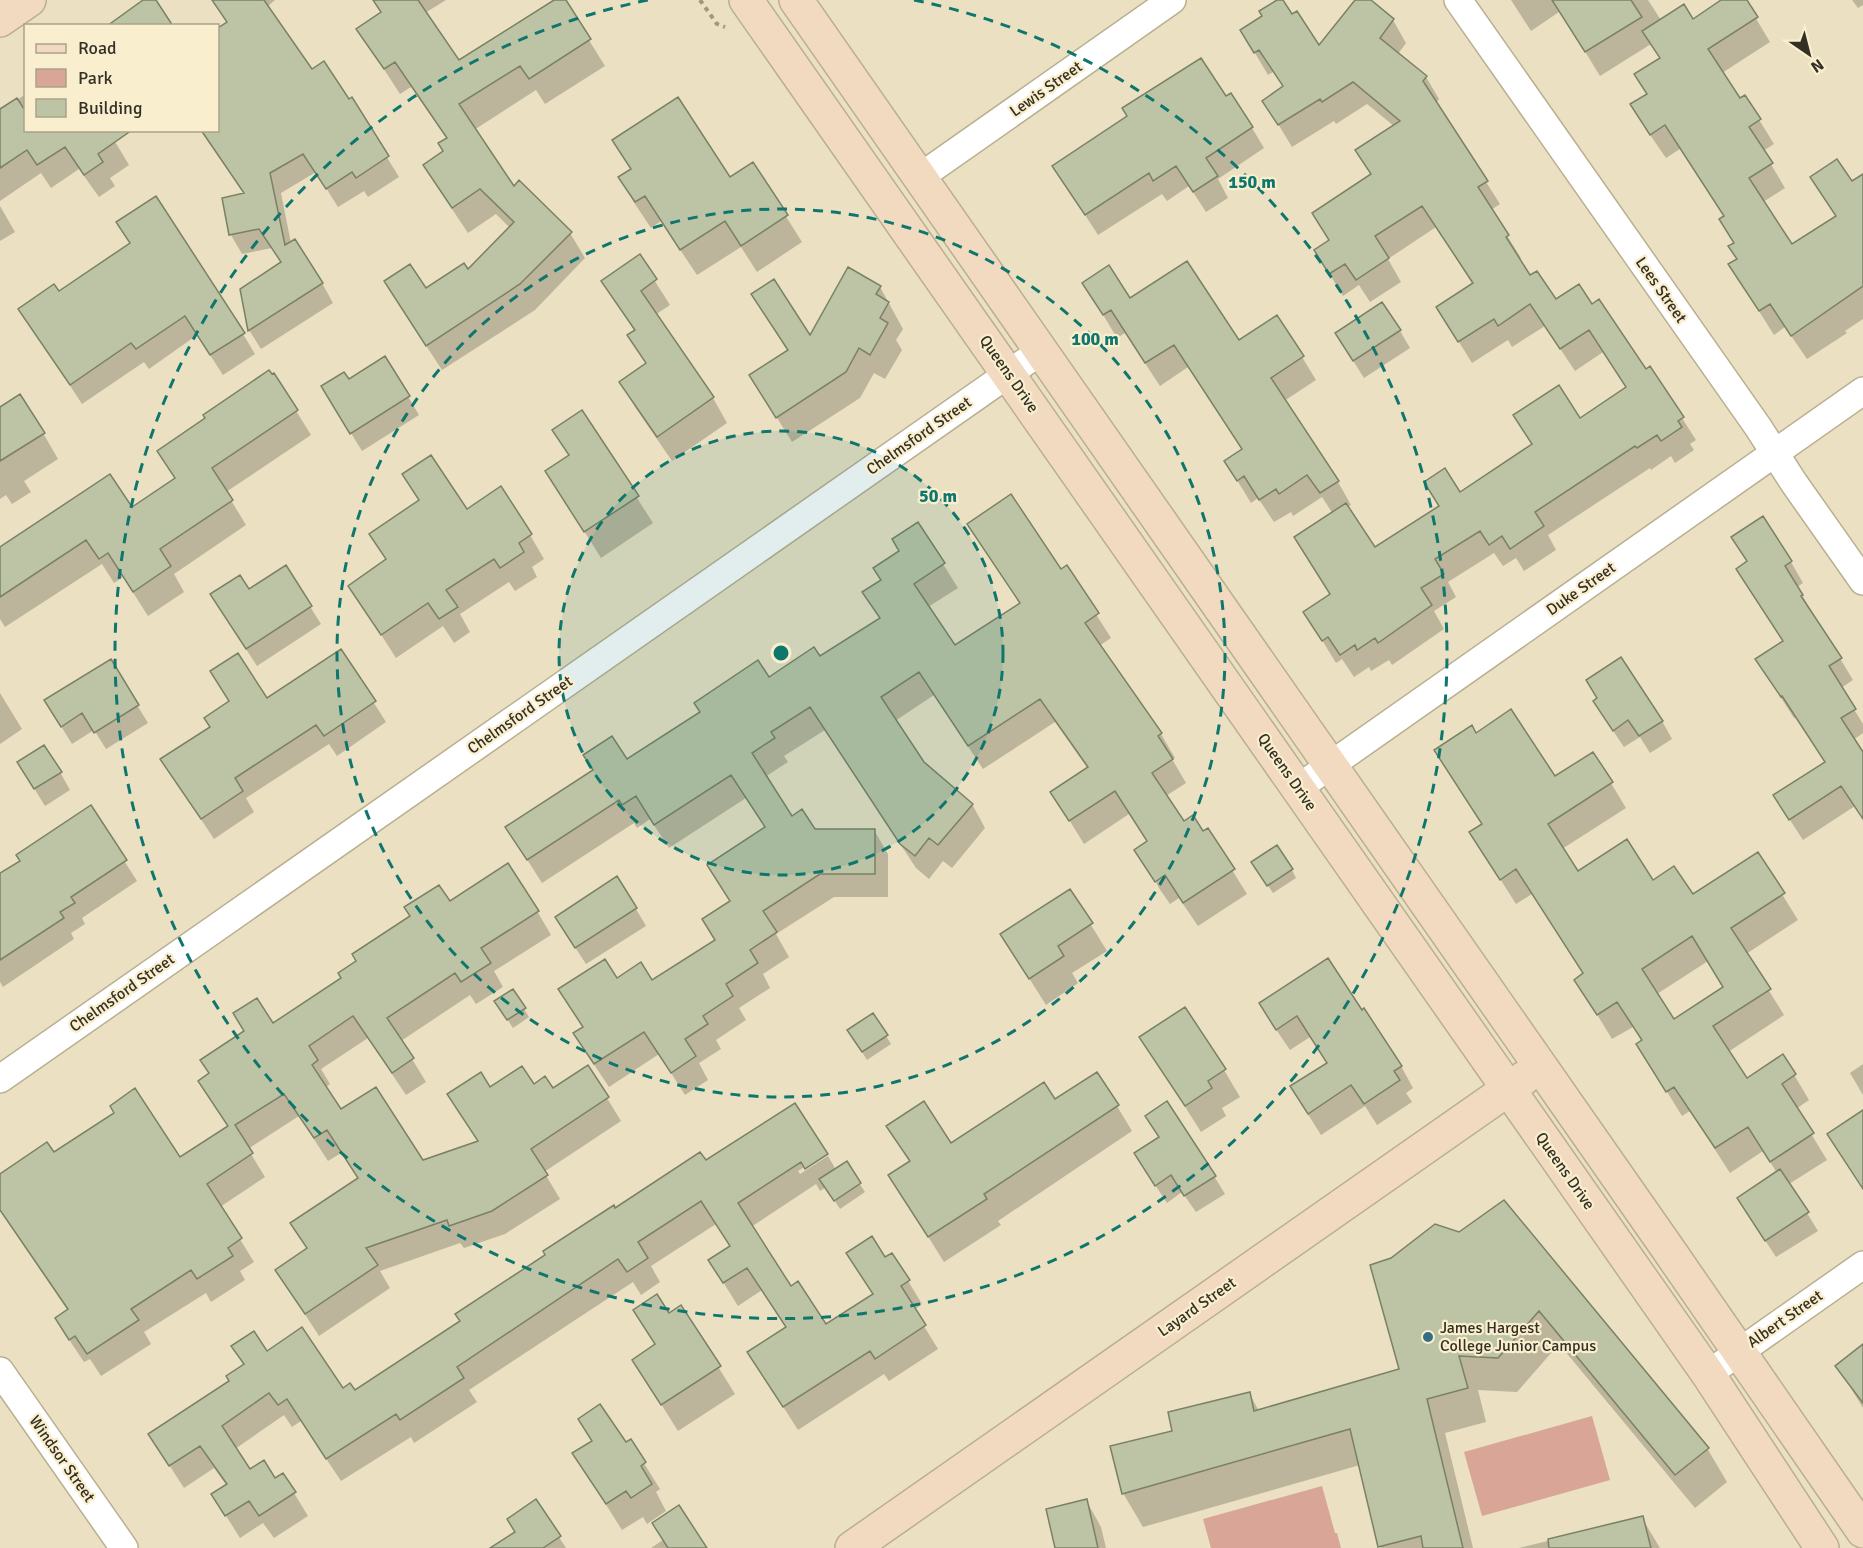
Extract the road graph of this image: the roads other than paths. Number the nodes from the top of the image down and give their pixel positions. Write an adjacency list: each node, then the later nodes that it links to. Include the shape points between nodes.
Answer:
1 (29, 0): 6 (main road)
2 (746, 0): 9 (main road, Queens Drive)
3 (796, 0): 7 (main road)
4 (1172, 0): 7 (street, Lewis Street)
5 (1458, 0): 11 (street, Lees Street)
6 (0, 20)
7 (920, 177): 8 (main road)
8 (1041, 351): 9 (street, Chelmsford Street); 13 (main road)
9 (1008, 373): 14 (main road, Queens Drive); 16 (street, Chelmsford Street)
10 (1863, 391): 11 (street, Duke Street)
11 (1775, 453): 12 (street, Lees Street); 13 (street, Duke Street)
12 (1863, 582)
13 (1330, 765): 14 (street, Duke Street); 15 (main road)
14 (1298, 788): 17 (main road, Queens Drive)
15 (1542, 1066): 17 (main road, Layard Street); 19 (main road)
16 (0, 1079)
17 (1507, 1089): 21 (main road, Queens Drive); 24 (main road, Layard Street)
18 (1863, 1265): 19 (street, Albert Street)
19 (1740, 1351): 21 (street, Albert Street); 22 (main road)
20 (0, 1371): 23 (street, Windsor Street)
21 (1708, 1374): 25 (main road, Queens Drive)
22 (1863, 1532)
23 (124, 1548)
24 (852, 1548)
25 (1822, 1548)

